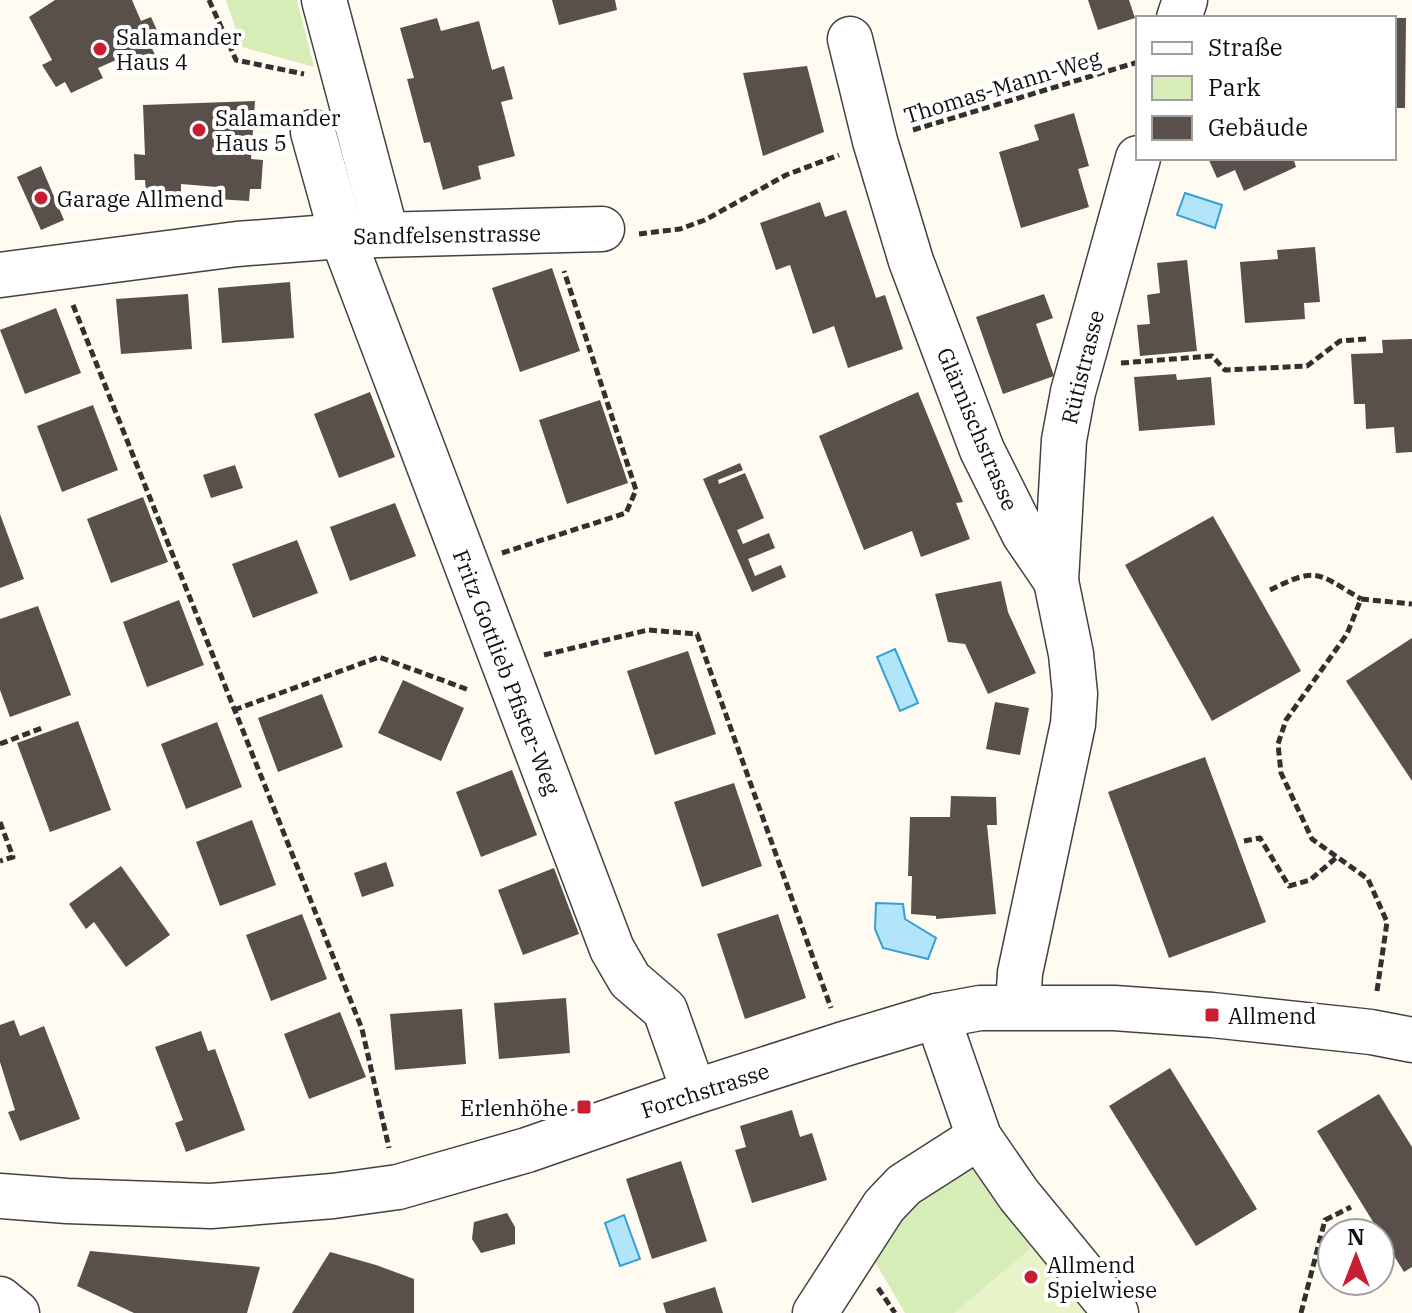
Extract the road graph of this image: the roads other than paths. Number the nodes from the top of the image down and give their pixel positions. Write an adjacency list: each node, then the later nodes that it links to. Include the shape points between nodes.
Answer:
1 (324, 0): 6 (street)
2 (850, 39): 9 (street, Glärnischstrasse, via 911,261 982,450 1024,534)
3 (313, 132): 7 (street, Fritz Gottlieb Pfister-Weg)
4 (1137, 160): 9 (street, Rütistrasse, via 1064,440)
5 (602, 229): 6 (street, Sandfelsenstrasse)
6 (386, 233): 7 (street, Sandfelsenstrasse)
7 (342, 236): 8 (street, Sandfelsenstrasse); 13 (street, Fritz Gottlieb Pfister-Weg, via 612,949 630,980 665,1010)
8 (0, 275)
9 (1056, 581): 10 (street, Glärnischstrasse, via 1071,654 1073,724 1020,973)
10 (1018, 1006): 11 (street, Forchstrasse); 12 (street, Forchstrasse, via 1212,1015)
11 (937, 1016): 13 (street, Forchstrasse); 14 (street)
12 (1392, 1036)
13 (694, 1092): 15 (street, Forchstrasse, via 527,1150 398,1187 211,1206)
14 (979, 1137): 18 (street, via 904,1185 884,1206); 19 (street, via 1019,1195)
15 (0, 1196)
16 (0, 1299): 17 (street)
17 (17, 1313)
18 (815, 1313)
19 (1116, 1313)

